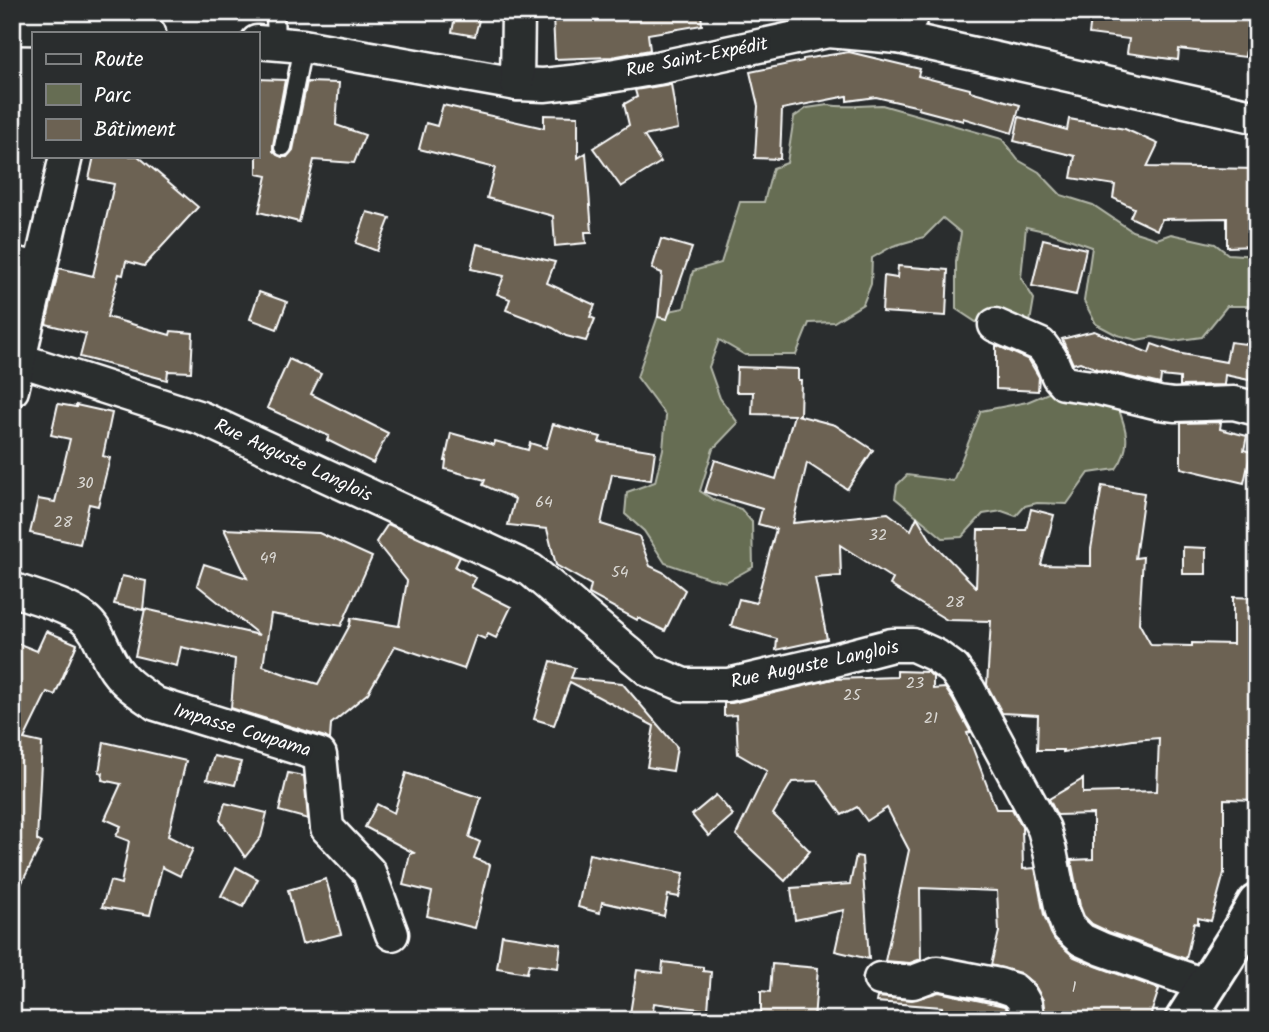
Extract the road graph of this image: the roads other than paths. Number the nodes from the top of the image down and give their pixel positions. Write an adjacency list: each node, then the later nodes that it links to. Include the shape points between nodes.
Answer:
1 (275, 12): 7 (lane)
2 (519, 12): 8 (street)
3 (96, 25): 5 (street); 6 (street)
4 (906, 25): 8 (street, Rue Saint-Expédit, via 828,31 580,81); 9 (street, Rue Saint-Expédit)
5 (12, 28)
6 (142, 32)
7 (279, 44): 8 (street, Rue Saint-Expédit); 10 (lane)
8 (517, 84)
9 (1257, 117)
10 (283, 147)
11 (65, 158): 12 (street)
12 (26, 266): 14 (street)
13 (995, 325): 16 (street, via 1041,345 1064,383 1174,405 1234,403)
14 (20, 360): 15 (street); 21 (street, Rue Auguste Langlois, via 201,418 531,570 650,671 684,685 728,685 892,645 913,645 935,655 954,669 969,690 1044,829 1069,927 1082,940)
15 (12, 390)
16 (1257, 409)
17 (12, 589): 19 (street, Impasse Coupama, via 84,618 112,666 133,689 156,704 320,755 327,828 369,872)
18 (1257, 904): 21 (street)
19 (392, 934)
20 (880, 978): 22 (street, via 913,982 937,973 999,985 1021,997)
21 (1201, 1008)
22 (1028, 1020)

